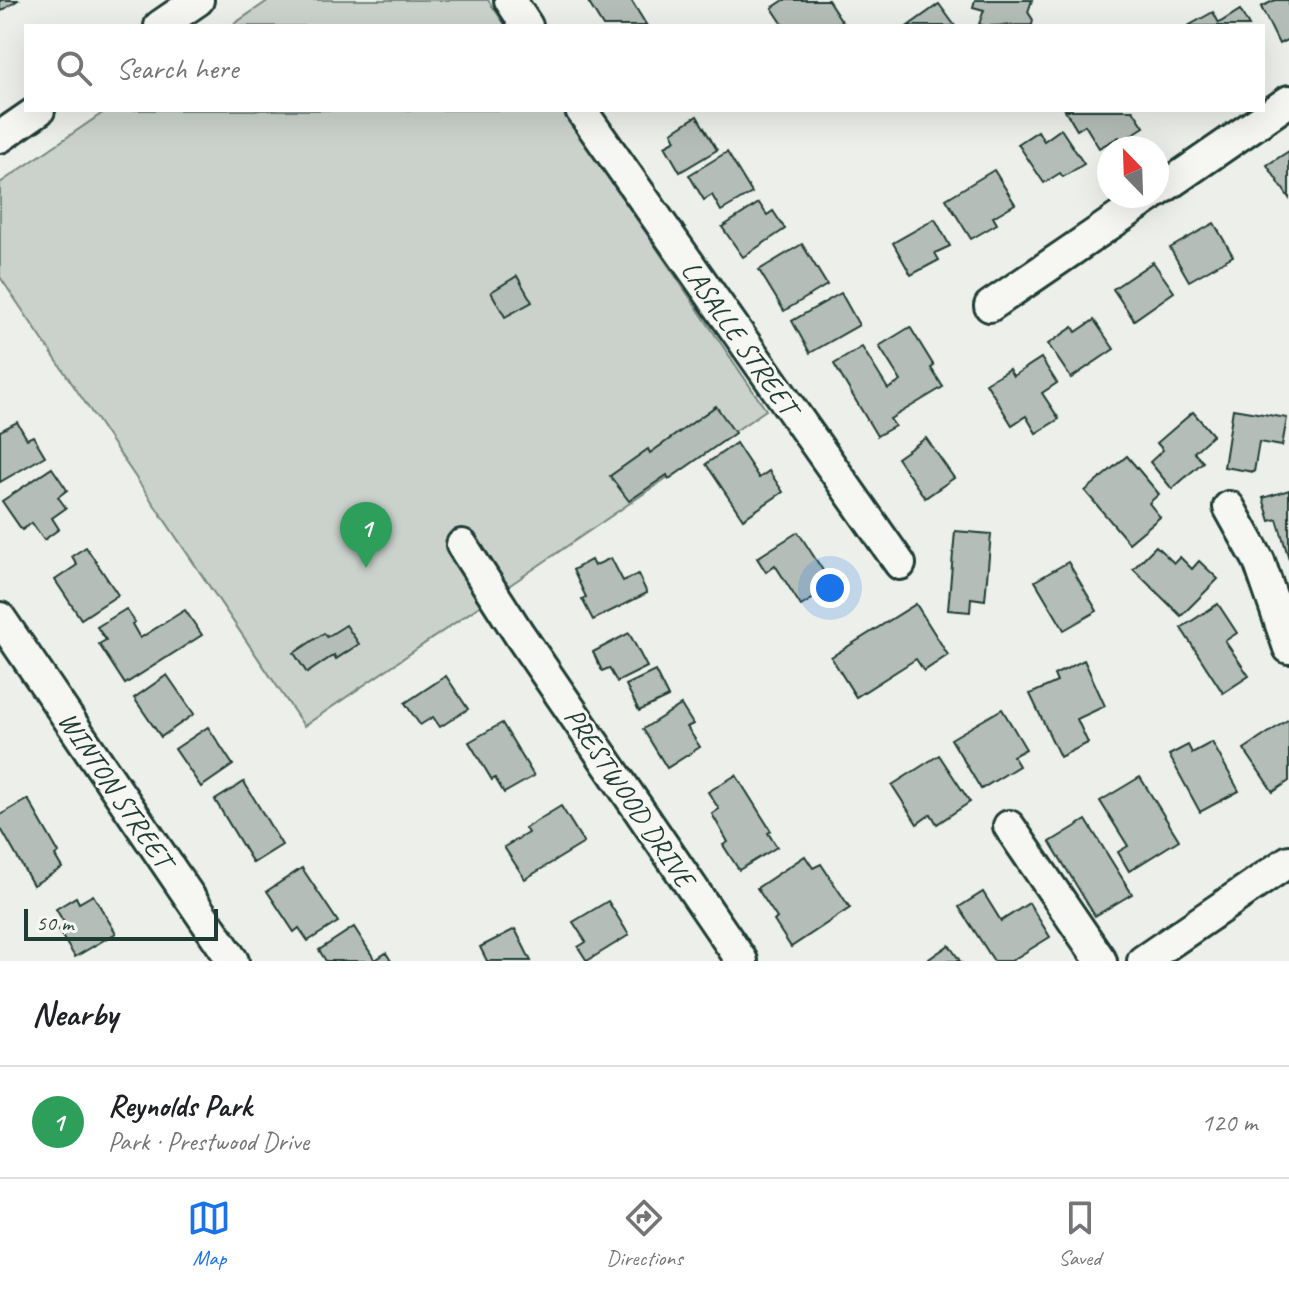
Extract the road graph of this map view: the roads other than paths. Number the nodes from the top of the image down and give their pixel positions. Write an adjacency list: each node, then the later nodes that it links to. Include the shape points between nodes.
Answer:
1 (198, 0): 3 (street)
2 (510, 0): 4 (street)
3 (163, 24)
4 (526, 24)
5 (1289, 101): 9 (street)
6 (36, 112): 8 (street)
7 (582, 112): 14 (street, LASALLE STREET)
8 (0, 137)
9 (1169, 184)
10 (1133, 208): 11 (street)
11 (990, 306)
12 (1229, 507): 16 (street, via 1259,561)
13 (462, 545): 20 (street, PRESTWOOD DRIVE)
14 (900, 564)
15 (0, 618): 19 (street, WINTON STREET)
16 (1289, 648)
17 (1009, 826): 21 (street)
18 (1289, 861): 22 (street)
19 (233, 961)
20 (742, 961)
21 (1101, 961)
22 (1143, 961)

